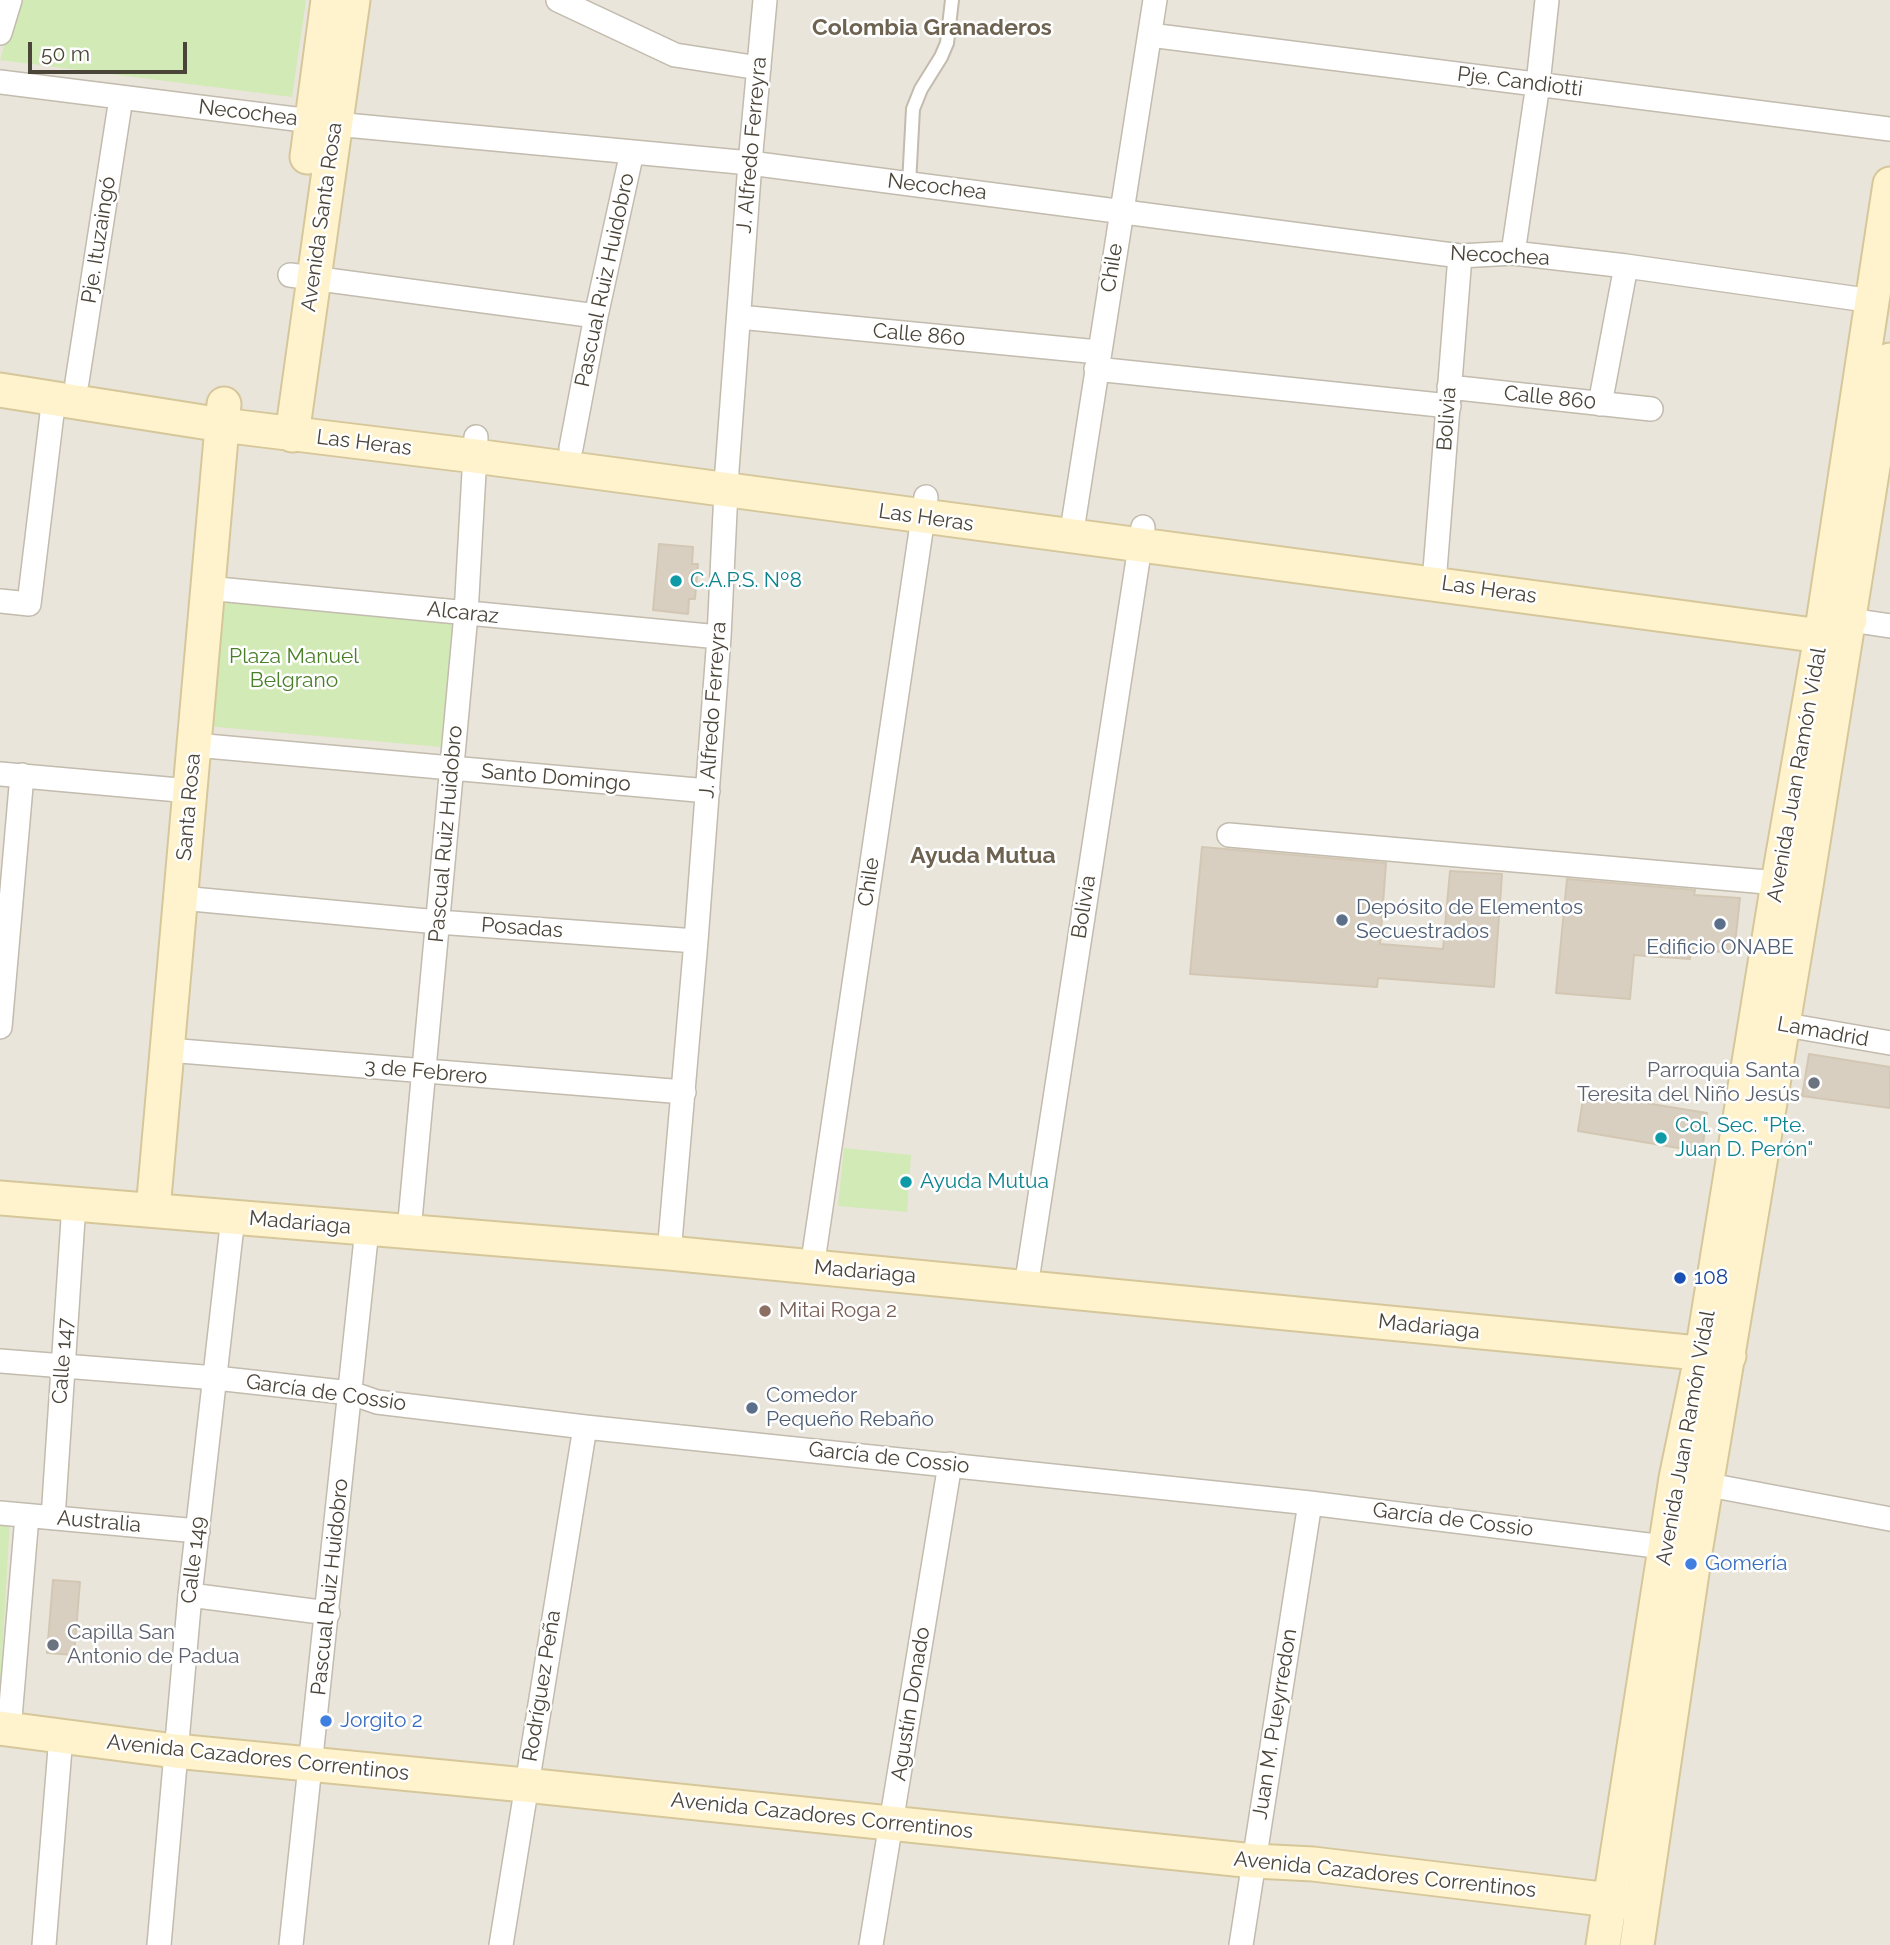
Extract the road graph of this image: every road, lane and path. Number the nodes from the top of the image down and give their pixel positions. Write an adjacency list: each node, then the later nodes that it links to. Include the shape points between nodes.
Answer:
1 (10, 0): 9 (street)
2 (328, 0): 15 (main road, Avenida Santa Rosa)
3 (353, 0): 15 (main road, Avenida Santa Rosa)
4 (558, 0): 11 (street, via 675,55)
5 (765, 0): 11 (street, J. Alfredo Ferreyra)
6 (952, 0): 19 (lane, via 947,43 913,109)
7 (1154, 0): 10 (street, Chile)
8 (1547, 0): 13 (street)
9 (0, 33)
10 (1150, 35): 13 (street, Pje. Candiotti); 21 (street, Chile)
11 (759, 68): 18 (street, J. Alfredo Ferreyra)
12 (0, 82): 14 (street, Necochea)
13 (1538, 84): 16 (street, Pje. Candiotti); 22 (street)
14 (121, 98): 15 (street, Necochea); 32 (street, Pje. Ituzaingó)
15 (323, 122): 17 (street, Necochea); 25 (main road, Avenida Santa Rosa)
16 (1890, 129)
17 (632, 152): 18 (street, Necochea); 27 (street, Pascual Ruiz Huidobro)
18 (750, 163): 19 (street, Necochea); 28 (street, J. Alfredo Ferreyra)
19 (909, 184): 21 (street, Necochea)
20 (1890, 184): 26 (main road, Avenida Juan Ramón Vidal)
21 (1121, 210): 23 (street, Necochea); 29 (street, Chile)
22 (1513, 253): 23 (street, Necochea); 24 (street, Necochea)
23 (1461, 256): 34 (street, Bolivia)
24 (1626, 266): 26 (street, Necochea); 35 (street)
25 (302, 276): 27 (street); 38 (main road, Avenida Santa Rosa)
26 (1873, 301): 49 (main road, Avenida Juan Ramón Vidal)
27 (596, 316): 40 (street, Pascual Ruiz Huidobro)
28 (739, 317): 29 (street, Calle 860); 41 (street, J. Alfredo Ferreyra)
29 (1097, 360): 34 (street, Calle 860); 43 (street, Chile)
30 (1890, 360): 49 (main road, Avenida Juan Ramón Vidal)
31 (0, 372): 32 (main road, Las Heras)
32 (66, 389): 33 (main road, Las Heras); 37 (main road, Las Heras); 47 (street, Pje. Ituzaingó, via 29,604)
33 (0, 390)
34 (1449, 396): 35 (street, Calle 860); 45 (street, Bolivia)
35 (1600, 404): 36 (street, Calle 860)
36 (1651, 409)
37 (223, 414): 38 (main road, Las Heras); 46 (main road, Santa Rosa)
38 (282, 422): 39 (main road, Las Heras)
39 (476, 447): 40 (main road, Las Heras); 41 (main road, Las Heras); 48 (street, Pascual Ruiz Huidobro)
40 (571, 448): 41 (main road, Las Heras)
41 (727, 481): 42 (main road, Las Heras); 51 (street, J. Alfredo Ferreyra)
42 (925, 507): 43 (main road, Las Heras); 75 (street, Chile)
43 (1072, 527): 44 (main road, Las Heras)
44 (1142, 537): 45 (main road, Las Heras); 76 (street, Bolivia)
45 (1435, 574): 49 (main road, Las Heras)
46 (207, 588): 48 (street, Alcaraz); 52 (main road, Santa Rosa)
47 (0, 601)
48 (466, 614): 51 (street, Alcaraz); 53 (street, Pascual Ruiz Huidobro)
49 (1831, 624): 50 (street, Las Heras); 58 (main road, Avenida Juan Ramón Vidal); 62 (main road, Avenida Juan Ramón Vidal)
50 (1890, 626)
51 (719, 637): 56 (street, J. Alfredo Ferreyra)
52 (195, 745): 53 (street, Santo Domingo); 55 (main road, Santa Rosa)
53 (452, 769): 56 (street, Santo Domingo); 60 (street, Pascual Ruiz Huidobro)
54 (11, 775): 55 (street); 63 (street)
55 (190, 790): 59 (main road, Santa Rosa)
56 (708, 791): 61 (street, J. Alfredo Ferreyra)
57 (1229, 835): 58 (street)
58 (1778, 883): 62 (main road, Avenida Juan Ramón Vidal)
59 (181, 898): 60 (street, Posadas); 65 (main road, Santa Rosa)
60 (438, 922): 61 (street, Posadas); 66 (street, Pascual Ruiz Huidobro)
61 (696, 941): 67 (street, J. Alfredo Ferreyra)
62 (1770, 1023): 64 (street, Lamadrid); 77 (main road, Avenida Juan Ramón Vidal)
63 (0, 1027)
64 (1890, 1043)
65 (168, 1050): 66 (street, 3 de Febrero); 70 (main road, Santa Rosa)
66 (425, 1072): 67 (street, 3 de Febrero); 73 (street, Pascual Ruiz Huidobro)
67 (684, 1093): 74 (street, J. Alfredo Ferreyra)
68 (0, 1198): 69 (main road, Madariaga)
69 (74, 1204): 70 (main road, Madariaga); 79 (street, Calle 147)
70 (153, 1210): 71 (main road, Madariaga)
71 (233, 1217): 72 (main road, Madariaga); 80 (street, Calle 149)
72 (367, 1229): 73 (main road, Madariaga); 81 (street, Pascual Ruiz Huidobro)
73 (409, 1231): 74 (main road, Madariaga)
74 (669, 1253): 75 (main road, Madariaga)
75 (812, 1268): 76 (main road, Madariaga)
76 (1026, 1287): 77 (main road, Madariaga)
77 (1715, 1354): 84 (main road, Avenida Juan Ramón Vidal)
78 (0, 1361): 79 (street, García de Cossio)
79 (62, 1367): 80 (street, García de Cossio); 88 (street, Calle 147)
80 (216, 1378): 81 (street, García de Cossio); 90 (street, Calle 149)
81 (351, 1393): 82 (street, García de Cossio, via 377,1402); 93 (street, Pascual Ruiz Huidobro)
82 (585, 1426): 83 (street, García de Cossio); 98 (street, Rodríguez Peña)
83 (950, 1464): 85 (street, García de Cossio); 99 (street, Agustín Donado)
84 (1691, 1482): 89 (street); 91 (main road, Avenida Juan Ramón Vidal)
85 (1310, 1503): 91 (street, García de Cossio); 100 (street, Juan M. Pueyrredon)
86 (0, 1513): 87 (street, Australia)
87 (27, 1516): 88 (street, Australia); 94 (street)
88 (53, 1518): 90 (street, Australia)
89 (1890, 1519)
90 (198, 1531): 92 (street, Calle 149)
91 (1680, 1549): 101 (main road, Avenida Juan Ramón Vidal); 102 (main road, Avenida Juan Ramón Vidal)
92 (190, 1595): 93 (street); 96 (street, Calle 149)
93 (328, 1614): 97 (street, Pascual Ruiz Huidobro)
94 (4, 1729): 95 (main road, Avenida Cazadores Correntinos)
95 (61, 1736): 96 (main road, Avenida Cazadores Correntinos); 103 (street)
96 (175, 1751): 97 (main road, Avenida Cazadores Correntinos); 104 (street, Calle 149)
97 (310, 1765): 98 (main road, Avenida Cazadores Correntinos); 105 (street, Pascual Ruiz Huidobro)
98 (526, 1784): 99 (main road, Avenida Cazadores Correntinos); 106 (street, Rodríguez Peña)
99 (892, 1824): 100 (main road, Avenida Cazadores Correntinos); 107 (street, Agustín Donado)
100 (1254, 1861): 101 (main road, Avenida Cazadores Correntinos); 108 (street, Juan M. Pueyrredon)
101 (1610, 1900): 102 (main road, Avenida Cazadores Correntinos); 109 (main road, Avenida Juan Ramón Vidal)
102 (1643, 1904): 110 (main road, Avenida Juan Ramón Vidal)
103 (44, 1945)
104 (159, 1945)
105 (291, 1945)
106 (501, 1945)
107 (872, 1945)
108 (1241, 1945)
109 (1603, 1945)
110 (1637, 1945)

